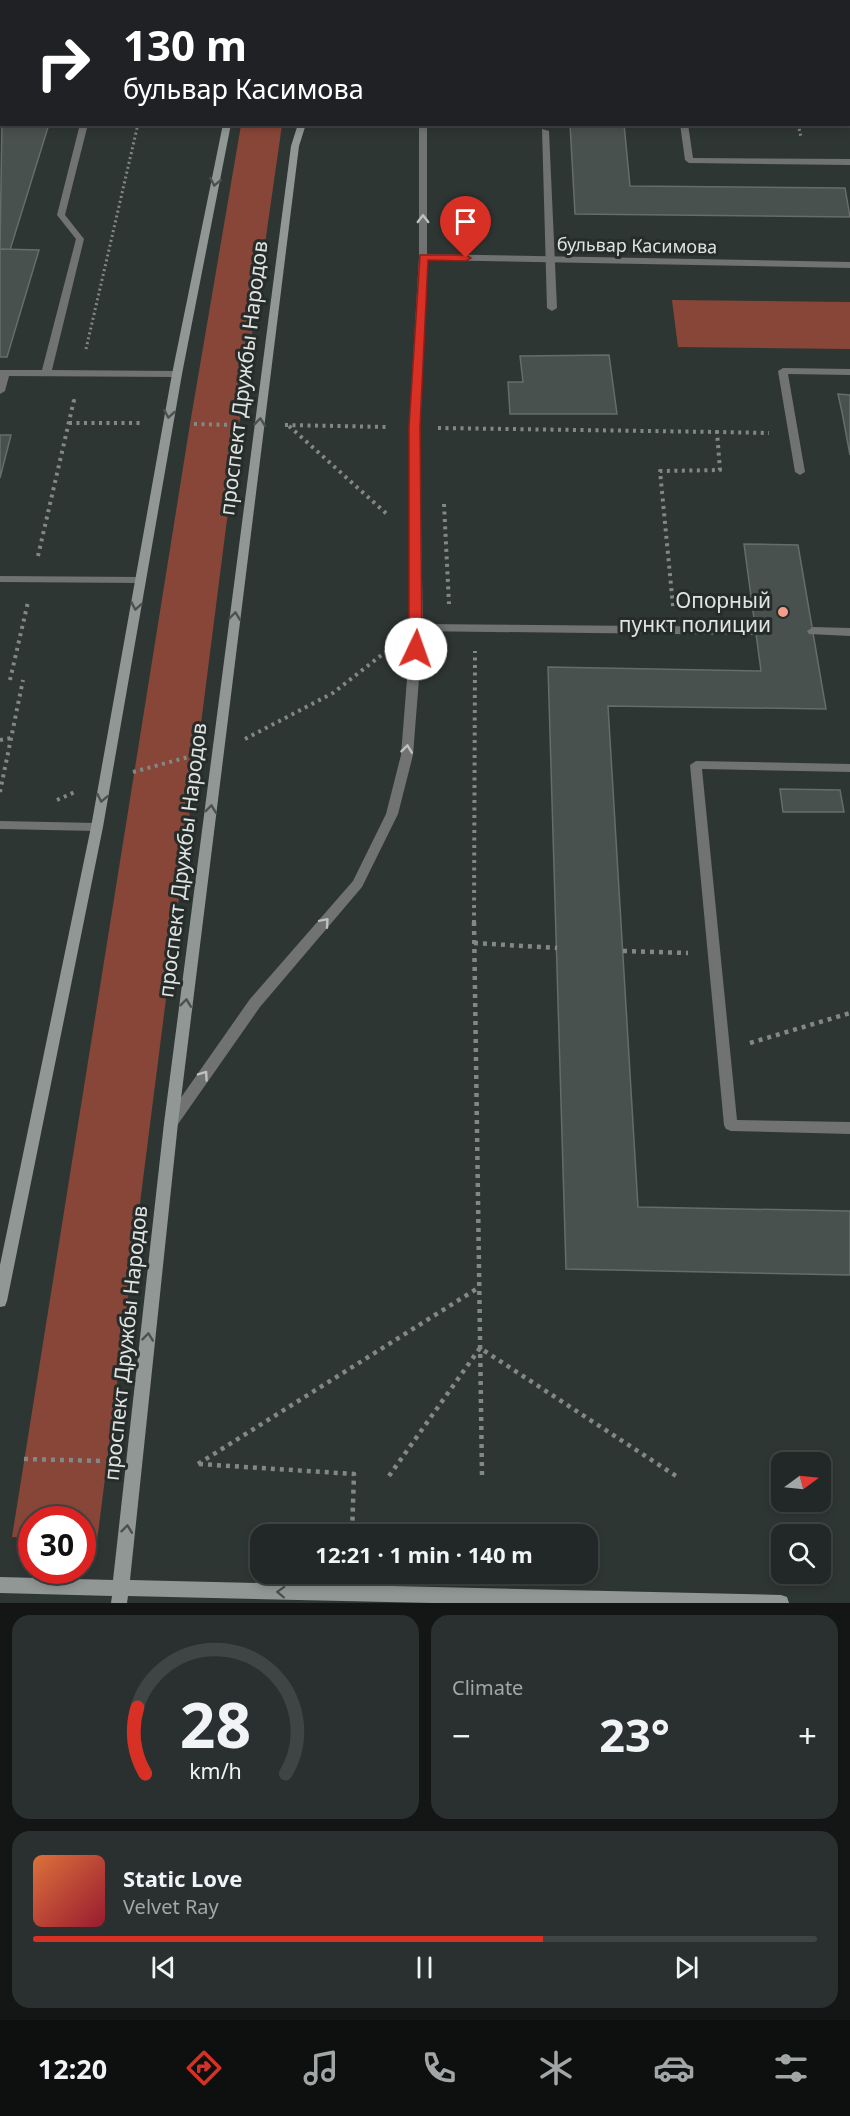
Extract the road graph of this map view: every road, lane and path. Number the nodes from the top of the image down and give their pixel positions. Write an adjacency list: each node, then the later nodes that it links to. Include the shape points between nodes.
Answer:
1 (83, 126): 15 (street, via 61,215 80,239)
2 (138, 126): 16 (path)
3 (227, 126): 17 (street, one-way to 17)
4 (301, 126): 58 (street, проспект Дружбы Народов, one-way to 4, via 295,146)
5 (423, 126): 9 (street, one-way to 5)
6 (684, 126): 8 (street, via 689,160)
7 (545, 131): 10 (street)
8 (850, 162)
9 (423, 257): 10 (street, бульвар Касимова); 26 (street)
10 (551, 259): 11 (street, бульвар Касимова); 12 (street)
11 (850, 266)
12 (552, 308)
13 (850, 372): 29 (street, via 783,371)
14 (2, 374): 15 (street); 18 (street)
15 (46, 374): 16 (street)
16 (80, 374): 17 (street); 20 (path)
17 (177, 374): 37 (street, one-way to 37)
18 (0, 391)
19 (441, 416): 27 (path)
20 (69, 423): 21 (path); 36 (path)
21 (145, 423)
22 (190, 424): 23 (path)
23 (239, 425)
24 (280, 425): 25 (path)
25 (288, 425): 26 (path); 33 (path)
26 (414, 427): 27 (path); 33 (street)
27 (441, 428): 28 (path); 30 (path)
28 (717, 432): 29 (path); 40 (path, via 720,470 660,471)
29 (794, 433): 31 (street)
30 (441, 440)
31 (800, 472)
32 (444, 498): 34 (path)
33 (416, 540): 34 (path); 38 (street)
34 (447, 569): 39 (path, via 450,620)
35 (0, 579): 36 (street)
36 (33, 580): 37 (street); 44 (path)
37 (141, 580): 51 (street, one-way to 51)
38 (417, 628): 39 (street); 58 (street, one-way to 38, via 255,1003 358,884 392,814 407,755)
39 (475, 628): 40 (street); 52 (path)
40 (675, 630): 41 (street)
41 (756, 631)
42 (813, 631): 43 (street)
43 (850, 632)
44 (10, 680)
45 (23, 680): 46 (path)
46 (11, 738): 47 (path); 49 (path)
47 (0, 740)
48 (850, 768): 55 (street, via 696,765)
49 (0, 792)
50 (0, 825): 51 (street)
51 (97, 827): 61 (street)
52 (474, 943): 53 (path); 60 (path)
53 (557, 948)
54 (623, 951): 55 (path)
55 (714, 954): 57 (street)
56 (850, 1013): 57 (path)
57 (723, 1052): 59 (street, via 730,1125)
58 (171, 1123): 70 (street, проспект Дружбы Народов, one-way to 58)
59 (850, 1128)
60 (477, 1288): 62 (path); 68 (path, via 198,1464 354,1474)
61 (0, 1301)
62 (480, 1348): 65 (path); 66 (path); 67 (path)
63 (24, 1459): 64 (path)
64 (106, 1461)
65 (482, 1475)
66 (389, 1476)
67 (676, 1476)
68 (352, 1524)
69 (0, 1585): 70 (street)
70 (120, 1595): 71 (street, one-way to 70)
71 (781, 1603)

